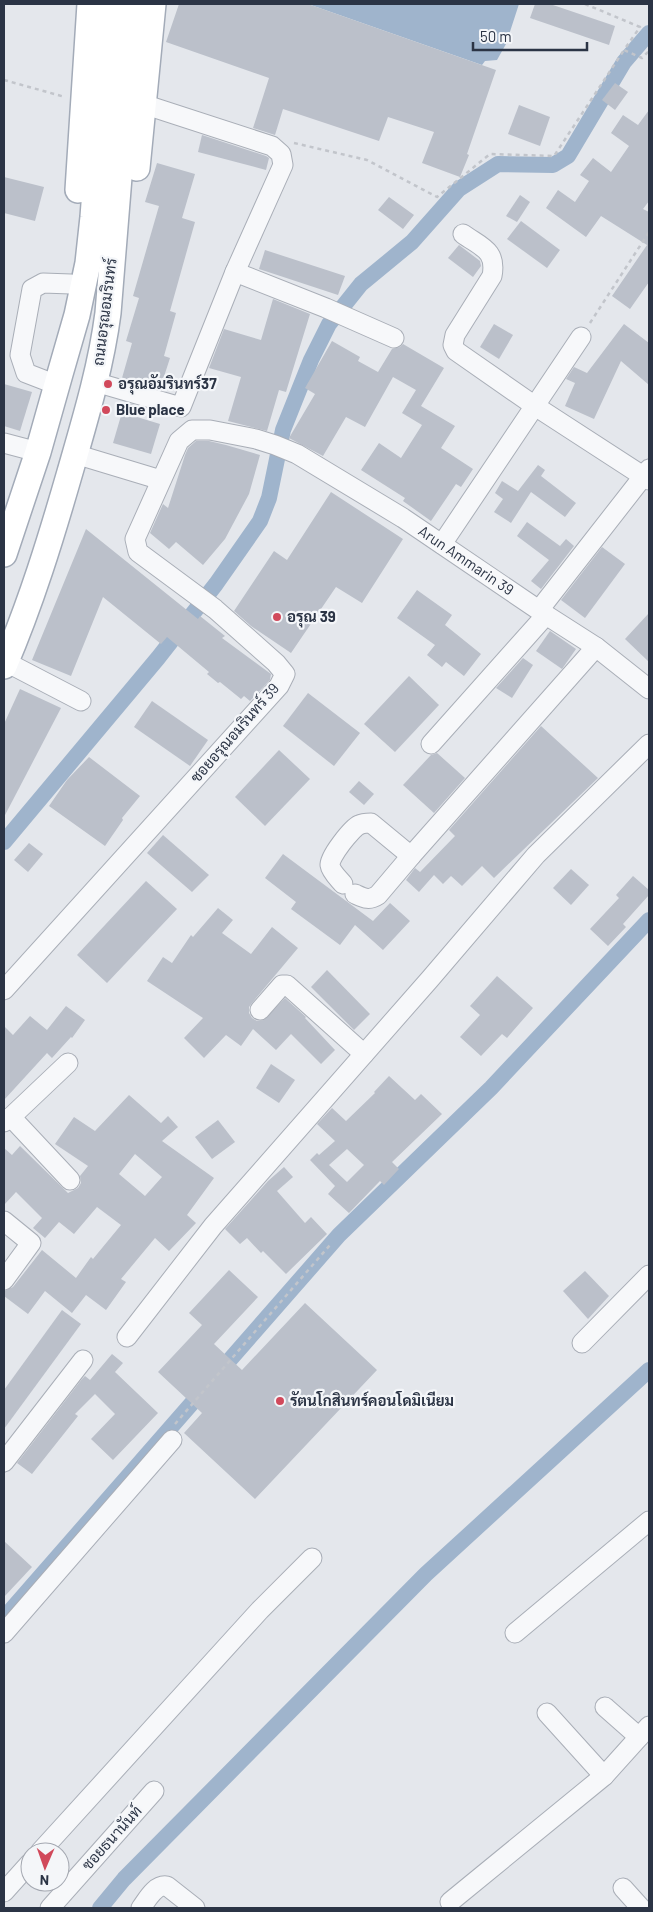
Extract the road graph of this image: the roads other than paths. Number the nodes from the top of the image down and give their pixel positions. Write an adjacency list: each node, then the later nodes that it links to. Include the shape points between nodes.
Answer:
1 (90, 4): 9 (main road)
2 (109, 4): 5 (main road, ถนนอรุณอมรินทร์)
3 (132, 4): 5 (main road, ถนนอรุณอมรินทร์)
4 (153, 4): 6 (main road)
5 (116, 80): 12 (main road, ถนนอรุณอมรินทร์); 13 (main road, ถนนอรุณอมรินทร์, via 88,263)
6 (144, 104): 8 (street, via 272,146 282,154 282,166); 12 (main road, via 122,286)
7 (463, 234): 15 (street, via 491,254 494,264 492,276 455,336 453,345 456,351)
8 (235, 272): 11 (street); 14 (street, via 181,407)
9 (71, 284): 13 (main road); 13 (street, via 44,283 32,288 20,355 26,373)
10 (580, 337): 15 (street)
11 (394, 338)
12 (104, 348): 14 (main road, ถนนอรุณอมรินทร์)
13 (58, 380): 17 (main road, ถนนอรุณอมรินทร์)
14 (95, 382): 18 (main road, ถนนอรุณอมรินทร์)
15 (535, 406): 19 (street); 21 (street)
16 (4, 443): 17 (street)
17 (38, 452): 22 (main road, ถนนอรุณอมรินทร์)
18 (75, 454): 20 (street); 25 (main road, ถนนอรุณอมรินทร์, via 33,592)
19 (647, 475): 23 (street)
20 (161, 480): 21 (street, Arun Ammarin 39, via 179,441 192,430 210,430 275,444 297,454); 31 (street, ซอยอรุณอมรินทร์ 39, via 135,539 138,552 215,610 276,663 284,674 279,686)
21 (442, 544): 23 (street, Arun Ammarin 39)
22 (4, 554)
23 (542, 613): 24 (street, Arun Ammarin 39); 28 (street)
24 (596, 647): 26 (street, Arun Ammarin 39); 30 (street)
25 (5, 664): 27 (street)
26 (649, 689)
27 (81, 701)
28 (431, 744)
29 (649, 744): 33 (street, via 536,855)
30 (411, 856): 30 (street, via 373,899 366,899 349,889 331,870 329,863 357,826 364,823 371,823)
31 (4, 990)
32 (260, 1010): 33 (street, via 282,985 287,986)
33 (364, 1054): 40 (street, via 213,1226)
34 (68, 1063): 35 (street)
35 (7, 1119): 36 (street)
36 (70, 1180)
37 (4, 1221): 39 (street, via 31,1243)
38 (649, 1275): 41 (street)
39 (4, 1280)
40 (127, 1337)
41 (582, 1343)
42 (83, 1360): 44 (street)
43 (172, 1440): 47 (street)
44 (4, 1462)
45 (649, 1522): 48 (street)
46 (312, 1558): 54 (street, via 260,1610)
47 (4, 1633)
48 (515, 1633)
49 (605, 1707): 51 (street)
50 (547, 1713): 52 (street)
51 (644, 1732): 52 (street)
52 (604, 1776): 58 (street)
53 (154, 1790): 59 (street, ซอยธนานันท์)
54 (49, 1842)
55 (20, 1874): 57 (street)
56 (623, 1888): 62 (street)
57 (4, 1892)
58 (450, 1902)
59 (50, 1908)
60 (141, 1908): 61 (street, via 161,1885)
61 (195, 1908)
62 (641, 1908)

